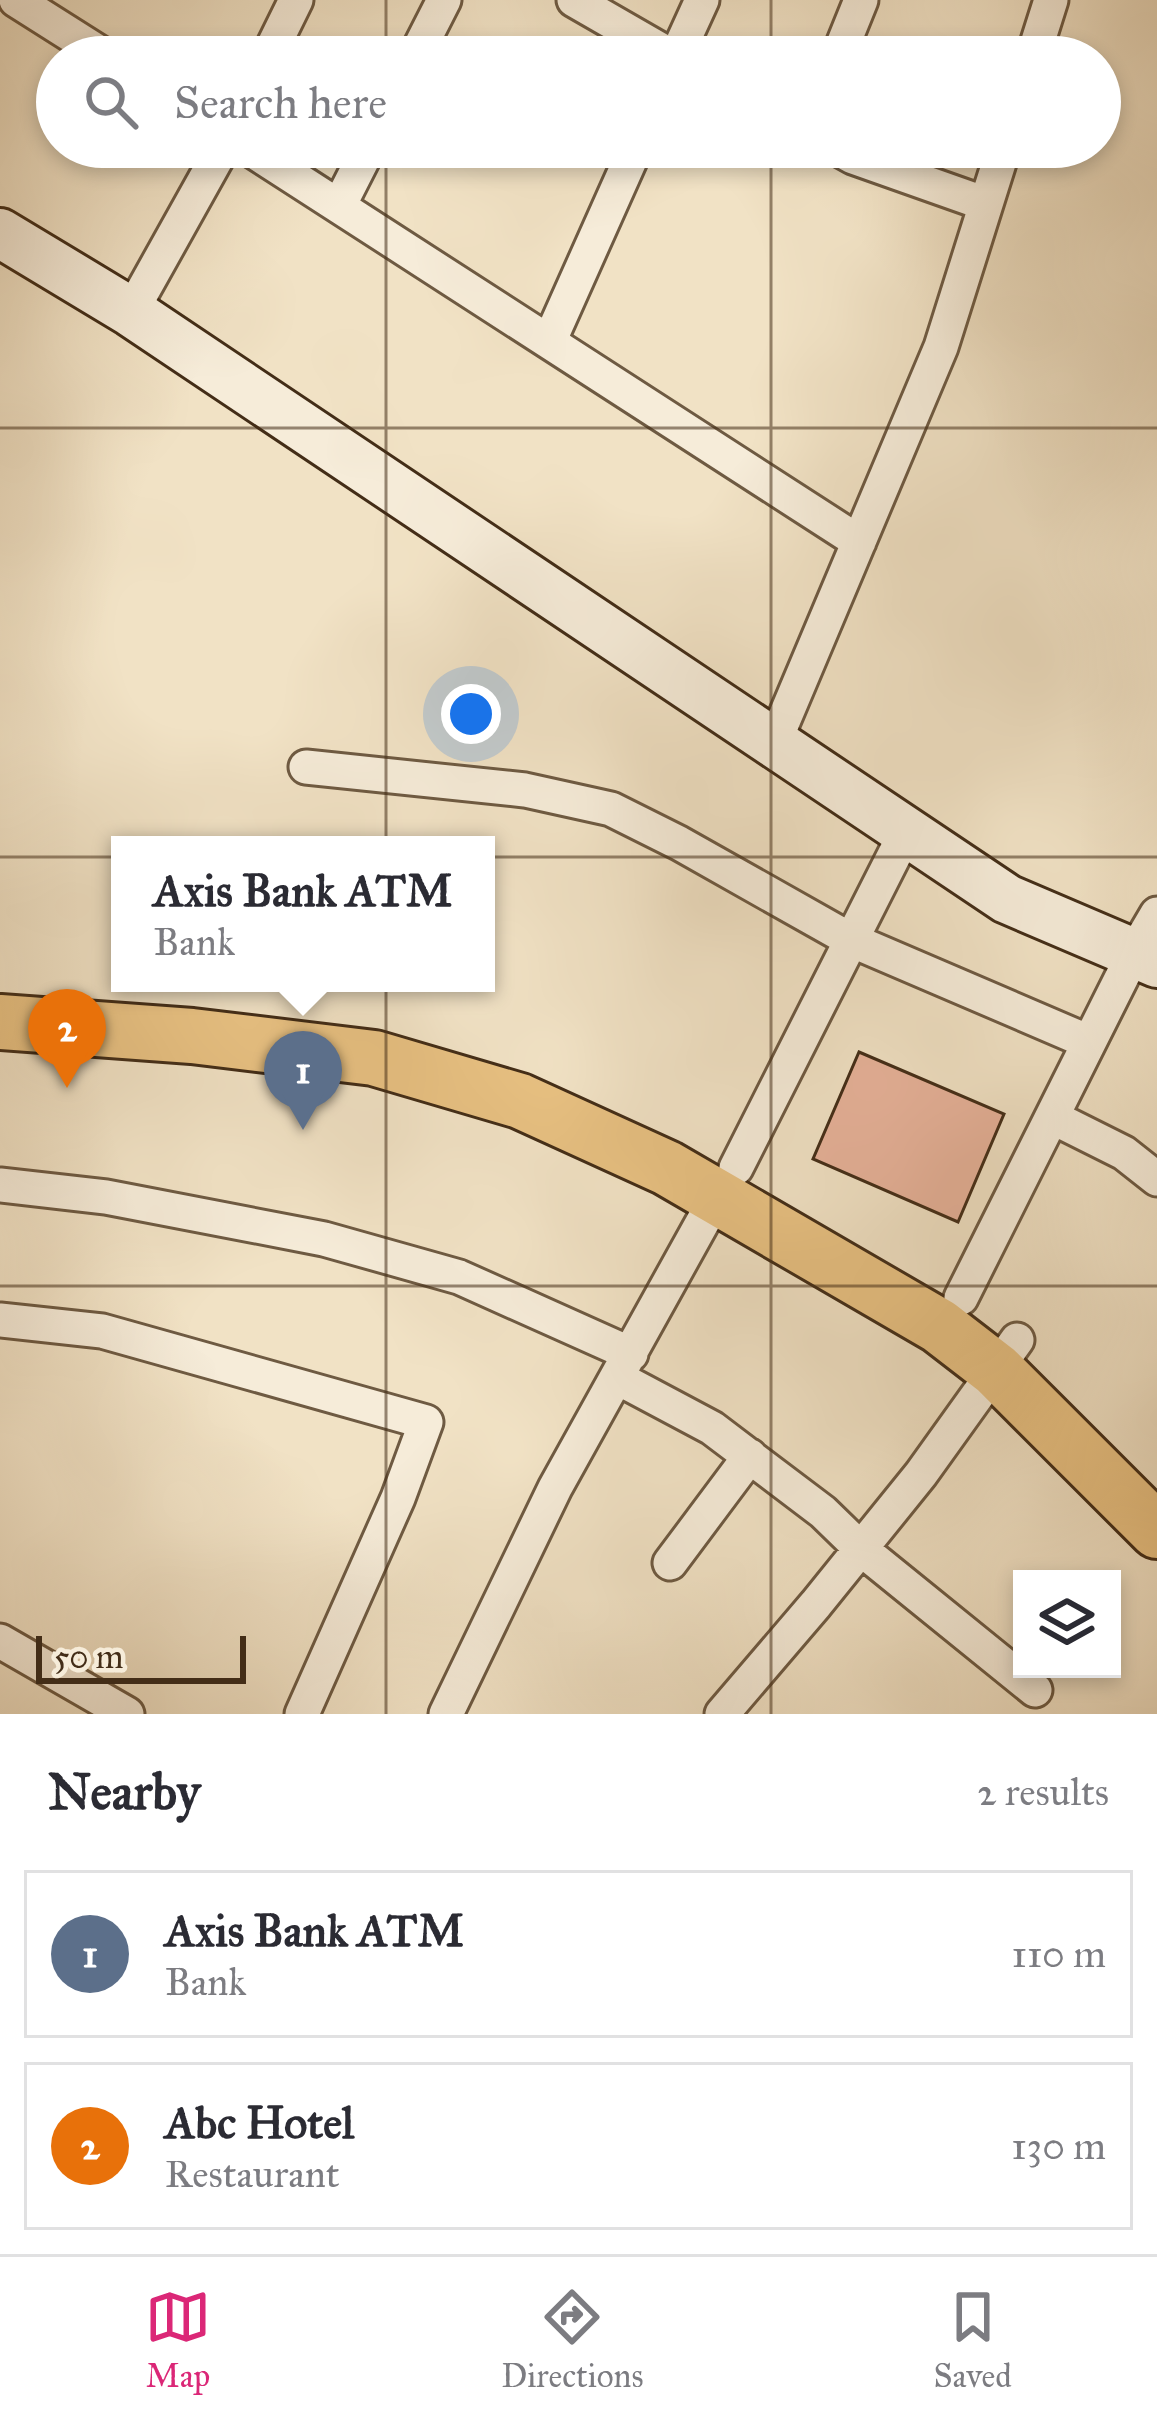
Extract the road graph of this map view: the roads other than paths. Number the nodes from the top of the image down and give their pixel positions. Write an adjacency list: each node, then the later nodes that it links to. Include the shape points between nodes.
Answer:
1 (16, 0): 8 (street)
2 (296, 0): 9 (street)
3 (444, 0): 10 (street)
4 (574, 0): 11 (street)
5 (702, 0): 12 (street)
6 (861, 0): 13 (street)
7 (1051, 0): 14 (street)
8 (73, 36)
9 (278, 36)
10 (426, 36)
11 (638, 36)
12 (685, 36)
13 (846, 36)
14 (1040, 36)
15 (211, 168): 24 (street)
16 (280, 168): 22 (street)
17 (358, 168): 22 (street)
18 (627, 168): 25 (street)
19 (884, 168): 21 (street)
20 (997, 168): 21 (street)
21 (986, 204): 26 (street, via 941,346)
22 (339, 206): 25 (street)
23 (0, 233): 24 (street)
24 (131, 312): 27 (street)
25 (549, 342): 26 (street)
26 (859, 542): 27 (street)
27 (774, 743): 29 (street)
28 (306, 767): 30 (street, via 525,790 611,809)
29 (906, 832): 30 (street); 31 (street, via 1006,899)
30 (851, 940): 34 (street); 37 (street)
31 (1149, 944): 34 (street)
32 (0, 986): 37 (main road, via 380,1022 533,1068 686,1137)
33 (0, 1022): 37 (main road, via 374,1058 520,1101 667,1168)
34 (1090, 1042): 35 (street)
35 (1052, 1117): 36 (street); 39 (street)
36 (1157, 1179)
37 (726, 1183): 39 (main road); 41 (main road, via 938,1326); 42 (street)
38 (0, 1185): 42 (street, via 324,1239 459,1277)
39 (961, 1298): 41 (main road)
40 (0, 1320): 51 (street, via 101,1331 426,1422)
41 (1006, 1355): 44 (main road); 45 (main road); 46 (street)
42 (624, 1366): 43 (street); 52 (street)
43 (750, 1456): 46 (street); 47 (street)
44 (1157, 1479)
45 (1157, 1531)
46 (861, 1549): 49 (street); 53 (street)
47 (670, 1563)
48 (0, 1641): 50 (street)
49 (1035, 1690)
50 (127, 1714)
51 (302, 1714)
52 (446, 1714)
53 (722, 1714)

